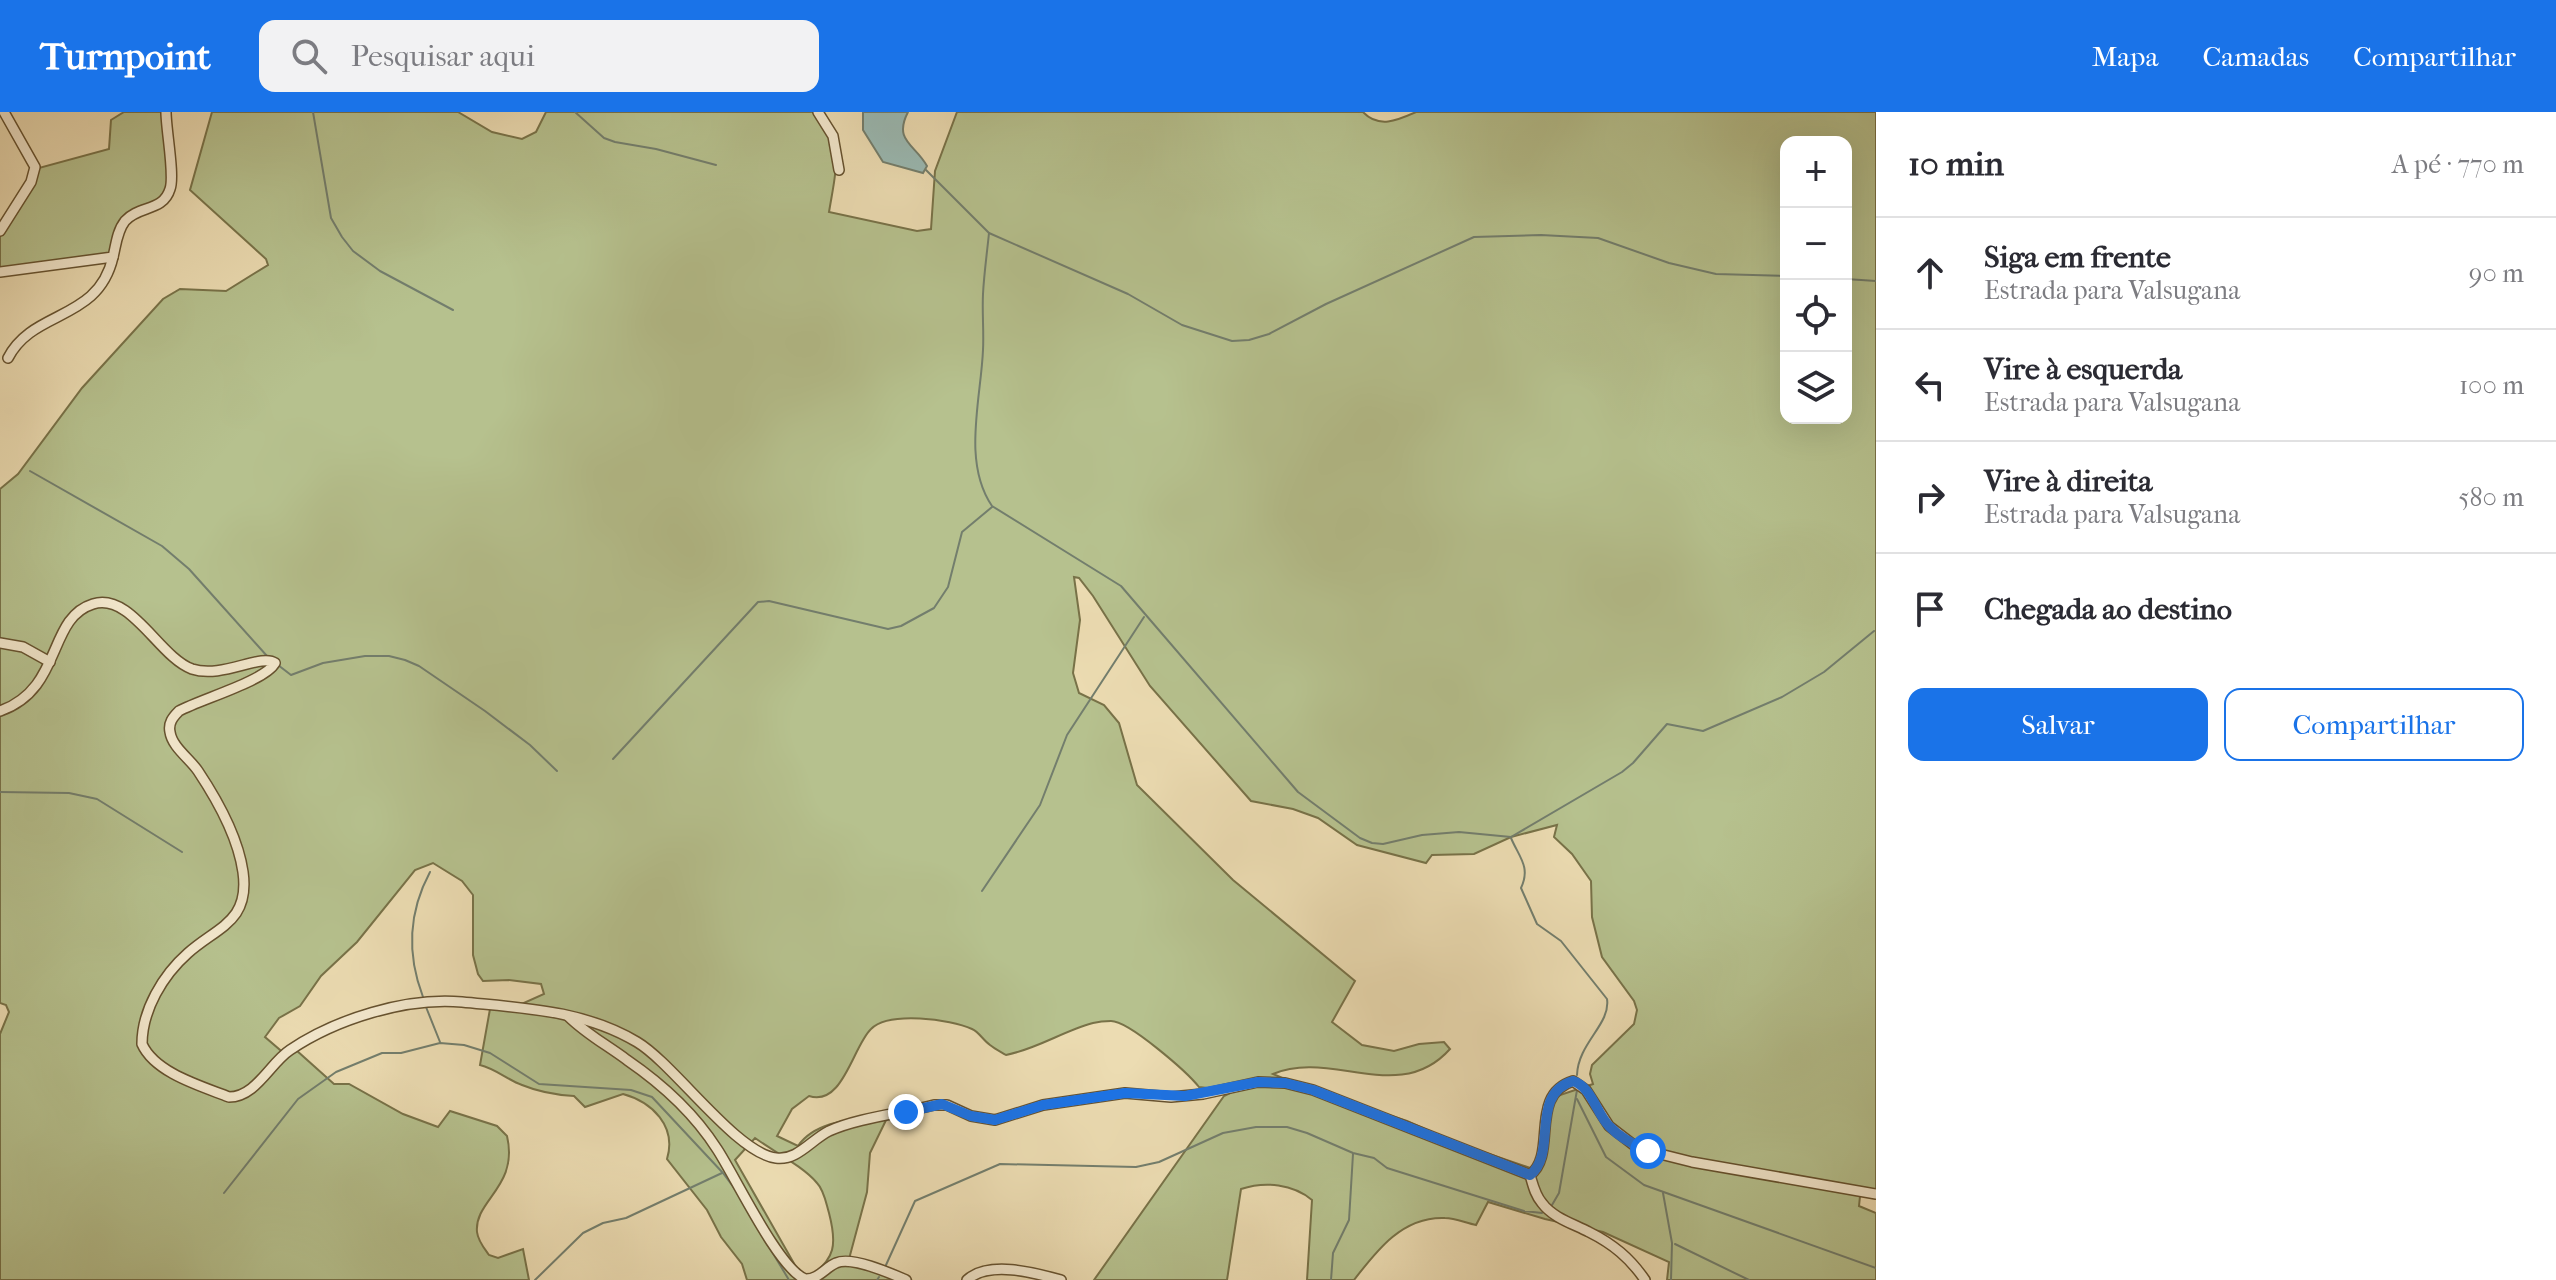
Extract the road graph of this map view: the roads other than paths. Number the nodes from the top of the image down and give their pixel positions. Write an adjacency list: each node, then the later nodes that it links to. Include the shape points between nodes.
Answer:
1 (4, 112): 5 (street, via 35,167)
2 (166, 112): 6 (street, via 169,192 158,206 127,219)
3 (818, 112): 4 (street, via 833,136)
4 (839, 170)
5 (0, 231)
6 (113, 257): 7 (street); 8 (street, via 97,293 29,334)
7 (0, 272)
8 (8, 358)
9 (0, 643): 10 (street, via 23,647)
10 (50, 662): 11 (street, via 25,699); 12 (street, via 74,614 99,603 123,609 195,670 222,672 264,659 275,664 179,711 171,720 173,741 204,780 231,832 243,888 236,915 188,953 147,1009 142,1044 157,1062 229,1097 250,1089 289,1050 393,1006 460,1002)
11 (0, 711)
12 (567, 1015): 13 (street, via 640,1044 743,1139 777,1158 794,1154 830,1131 934,1105 995,1120 1043,1105 1125,1093 1185,1096 1270,1082 1313,1090); 15 (street, via 655,1081 702,1127 776,1247 801,1276 816,1279 845,1261)
13 (1530, 1175): 14 (street, via 1540,1161 1553,1096 1573,1081 1586,1090 1609,1126 1648,1151); 18 (street, via 1543,1205 1621,1252)
14 (1876, 1194)
15 (906, 1280)
16 (967, 1280): 17 (street, via 976,1273 1002,1271)
17 (1061, 1280)
18 (1645, 1280)

